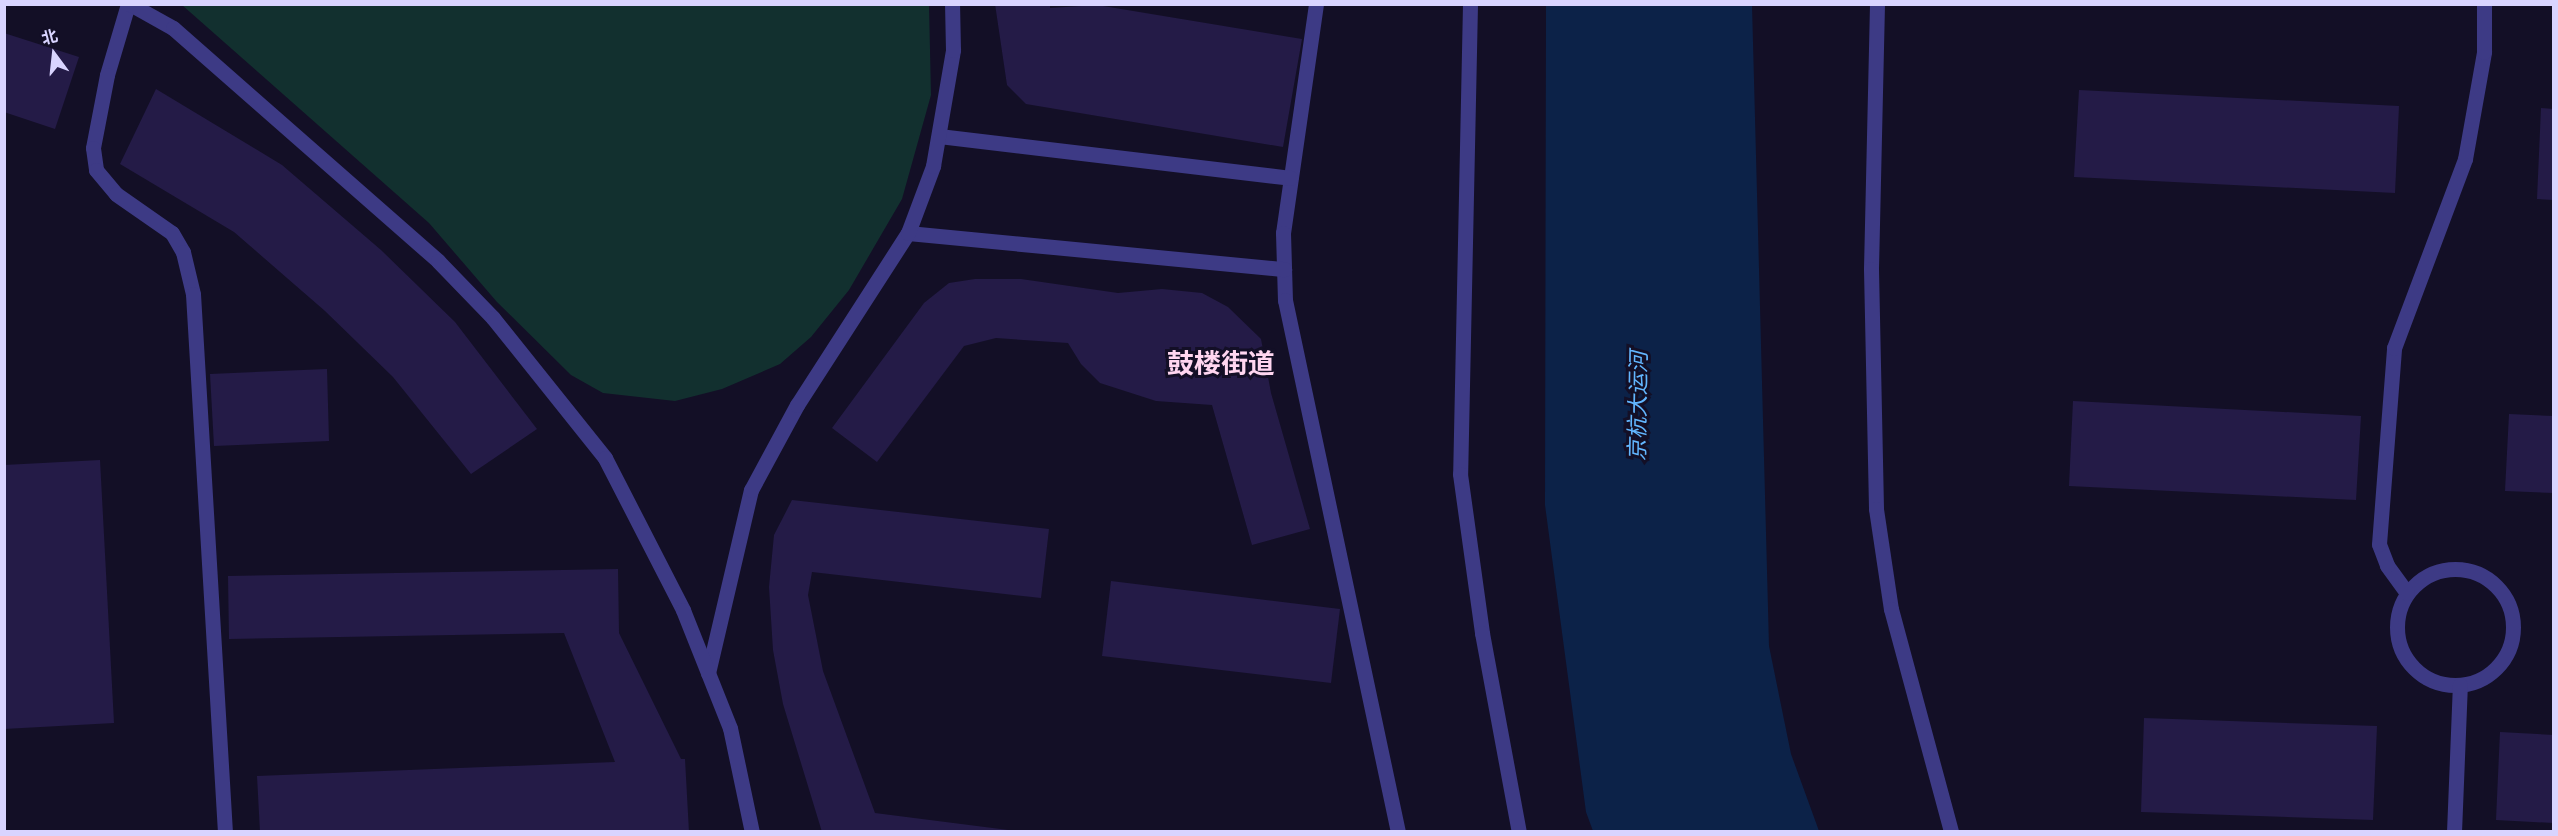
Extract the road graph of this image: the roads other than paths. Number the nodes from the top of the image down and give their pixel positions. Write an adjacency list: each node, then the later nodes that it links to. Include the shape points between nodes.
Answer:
1 (129, 4): 12 (street, via 173,28 438,261 493,318 606,458 683,610); 14 (street, via 107,75 93,148 96,170 116,194 172,234 183,252 194,294)
2 (952, 4): 7 (street, via 953,50)
3 (1316, 4): 8 (street)
4 (1470, 4): 17 (street, via 1460,474 1482,633)
5 (1877, 4): 18 (street, via 1871,269 1876,509 1892,609)
6 (2484, 4): 11 (street, via 2484,52 2465,159 2394,348 2379,544 2387,566)
7 (939, 136): 8 (street); 9 (street, via 933,166)
8 (1291, 178): 10 (street, via 1283,232)
9 (908, 233): 10 (street); 12 (street, via 797,405 751,490)
10 (1284, 270): 16 (street, via 1285,300)
11 (2408, 593): 13 (street, via 2399,610 2400,647 2410,664 2424,676); 13 (street, via 2435,572 2452,569 2486,577 2509,603 2512,640 2505,657 2478,681)
12 (708, 673): 15 (street, via 730,728)
13 (2460, 685): 19 (street)
14 (225, 831)
15 (752, 831)
16 (1398, 831)
17 (1519, 831)
18 (1951, 831)
19 (2454, 831)

